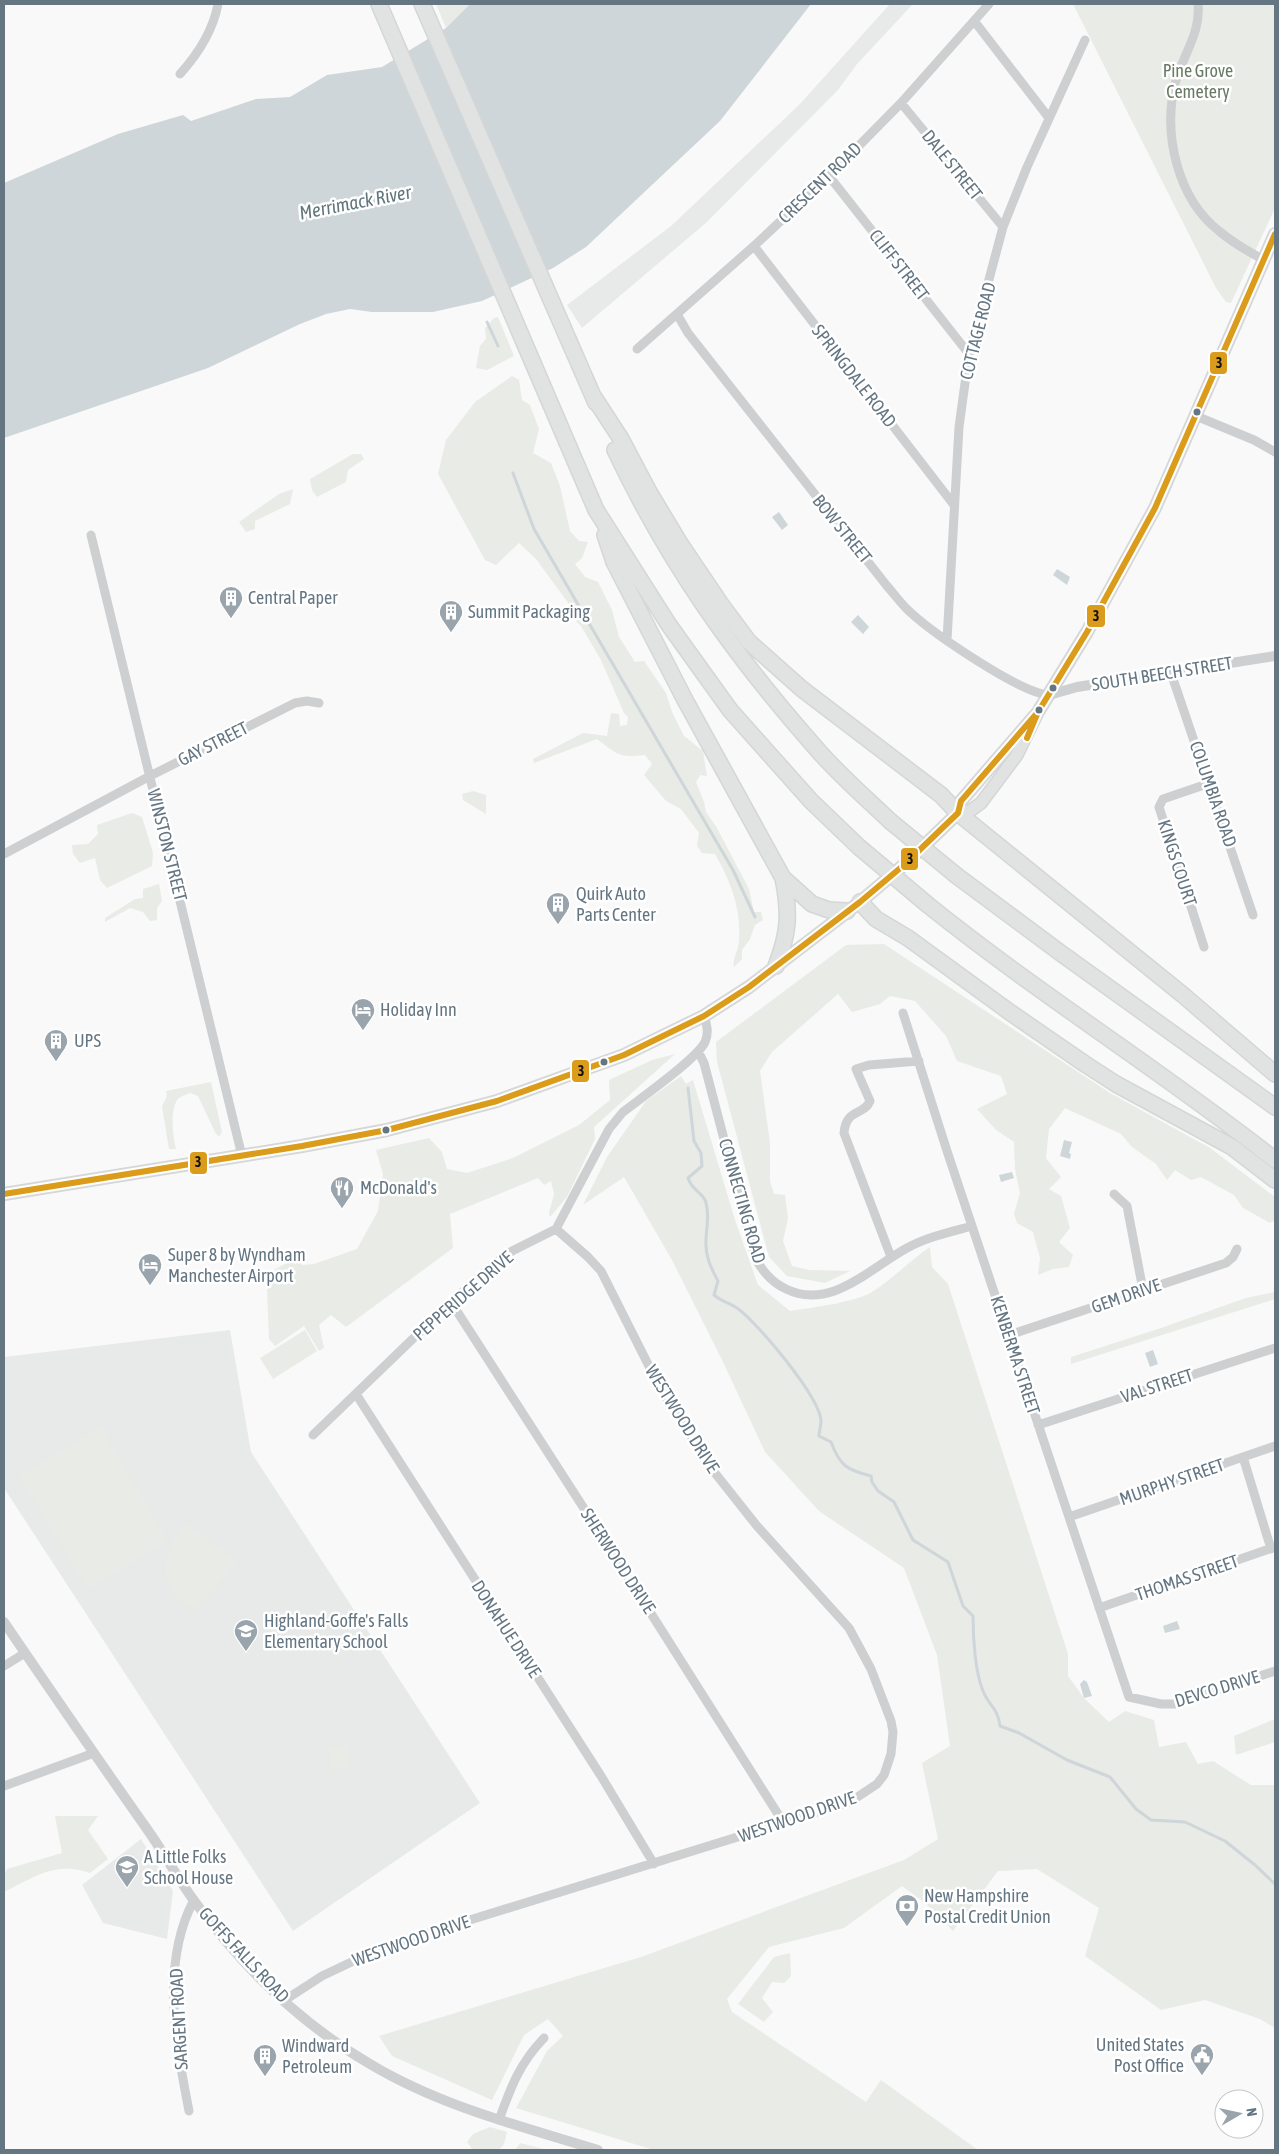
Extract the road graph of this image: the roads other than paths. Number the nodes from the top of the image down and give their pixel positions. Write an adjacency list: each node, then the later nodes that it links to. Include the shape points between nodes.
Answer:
1 (218, 4): 8 (street, via 209,32 196,56)
2 (379, 4): 23 (highway)
3 (422, 4): 19 (highway)
4 (989, 4): 6 (street, CRESCENT ROAD)
5 (1198, 4): 15 (street, via 1196,30 1171,105 1170,127 1176,160 1188,192 1207,219 1218,231)
6 (975, 22): 9 (street, CRESCENT ROAD); 10 (street)
7 (1085, 40): 10 (street, COTTAGE ROAD)
8 (180, 74)
9 (901, 103): 11 (street, CRESCENT ROAD); 12 (street, DALE STREET)
10 (1049, 118): 12 (street, COTTAGE ROAD)
11 (829, 176): 14 (street, CRESCENT ROAD); 18 (street, CLIFF STREET)
12 (1003, 227): 18 (street, COTTAGE ROAD)
13 (1275, 234): 15 (main road)
14 (754, 246): 16 (street, CRESCENT ROAD); 22 (street, SPRINGDALE ROAD)
15 (1264, 260): 20 (main road)
16 (677, 314): 17 (street, CRESCENT ROAD); 25 (street, BOW STREET, via 694,341 887,586 909,612)
17 (637, 349)
18 (969, 354): 22 (street, COTTAGE ROAD, via 959,427)
19 (593, 396): 33 (highway, via 679,542 749,642 802,689 941,795); 46 (highway, bridge, via 635,491 675,563 740,656 815,748 890,821 957,876)
20 (1196, 416): 21 (street); 28 (main road, via 1155,508)
21 (1275, 452)
22 (954, 505): 25 (street, COTTAGE ROAD)
23 (596, 510): 35 (highway, via 614,562); 48 (highway, bridge, via 669,625 730,710 811,801 860,848 984,950)
24 (91, 535): 31 (street, WINSTON STREET)
25 (947, 640): 28 (street, BOW STREET, via 1031,691)
26 (1275, 656): 27 (street, SOUTH BEECH STREET)
27 (1171, 673): 28 (street, SOUTH BEECH STREET, via 1077,687); 32 (street, COLUMBIA ROAD)
28 (1049, 695): 30 (main road)
29 (319, 703): 31 (street, GAY STREET, via 296,703)
30 (1038, 712): 33 (main road, via 961,801); 33 (main road, via 1017,756 986,796 970,811)
31 (150, 776): 34 (street, GAY STREET); 47 (street, WINSTON STREET)
32 (1210, 783): 38 (street, COLUMBIA ROAD); 39 (street, KINGS COURT, via 1163,799 1159,807)
33 (958, 813): 36 (main road); 45 (highway, via 1183,995)
34 (4, 854)
35 (783, 878): 37 (highway, via 812,904 829,910); 40 (highway, via 789,918)
36 (860, 902): 37 (main road); 49 (highway, via 876,919 908,938 1085,1064 1232,1146)
37 (847, 911): 40 (main road)
38 (1253, 915)
39 (1204, 947)
40 (776, 966): 42 (main road)
41 (903, 1013): 44 (street, KENBERMA STREET)
42 (704, 1016): 43 (street, via 708,1030); 47 (main road, via 624,1055 497,1101 387,1130)
43 (698, 1051): 53 (street, via 616,1120); 55 (street, CONNECTING ROAD, via 704,1063 751,1244 766,1275 791,1291 820,1295 841,1288)
44 (919, 1061): 52 (street, KENBERMA STREET); 55 (street, via 856,1069 870,1101 852,1115 844,1128 860,1181)
45 (1275, 1074)
46 (1275, 1106)
47 (242, 1156): 50 (main road)
48 (1275, 1160)
49 (1275, 1180)
50 (4, 1194)
51 (1114, 1194): 56 (street, via 1127,1206)
52 (972, 1226): 55 (street, CONNECTING ROAD, via 929,1238); 58 (street, KENBERMA STREET)
53 (556, 1229): 57 (street, PEPPERIDGE DRIVE, via 512,1251); 75 (street, WESTWOOD DRIVE, via 601,1272 660,1388 715,1474 849,1628 881,1689 893,1732 891,1754 884,1775 869,1791 850,1802)
54 (1237, 1249): 56 (street, GEM DRIVE, via 1226,1263)
55 (891, 1258)
56 (1143, 1290): 58 (street, GEM DRIVE)
57 (451, 1302): 60 (street, PEPPERIDGE DRIVE); 75 (street, SHERWOOD DRIVE)
58 (1009, 1335): 61 (street, KENBERMA STREET)
59 (1275, 1348): 61 (street, VAL STREET)
60 (356, 1394): 62 (street, PEPPERIDGE DRIVE); 76 (street, DONAHUE DRIVE)
61 (1038, 1425): 65 (street, KENBERMA STREET)
62 (313, 1435)
63 (1275, 1446): 64 (street, MURPHY STREET)
64 (1243, 1458): 65 (street, MURPHY STREET); 66 (street)
65 (1069, 1517): 67 (street, KENBERMA STREET)
66 (1273, 1548): 67 (street, THOMAS STREET)
67 (1099, 1608): 72 (street, KENBERMA STREET)
68 (4, 1622): 69 (street, GOFFS FALLS ROAD)
69 (25, 1652): 70 (street); 73 (street, GOFFS FALLS ROAD)
70 (4, 1666)
71 (1275, 1671): 72 (street, DEVCO DRIVE, via 1175,1704)
72 (1129, 1697)
73 (94, 1753): 74 (street); 77 (street, GOFFS FALLS ROAD)
74 (4, 1786)
75 (783, 1822): 76 (street, WESTWOOD DRIVE)
76 (654, 1864): 78 (street, WESTWOOD DRIVE, via 382,1948 322,1976)
77 (194, 1900): 78 (street, GOFFS FALLS ROAD, via 235,1952); 80 (street, SARGENT ROAD, via 180,1931 175,1986 179,2050)
78 (285, 2000): 81 (street, GOFFS FALLS ROAD, via 315,2028 369,2064 411,2086)
79 (544, 2038): 81 (street, via 519,2071)
80 (188, 2111)
81 (499, 2120): 82 (street, GOFFS FALLS ROAD)
82 (598, 2150)

